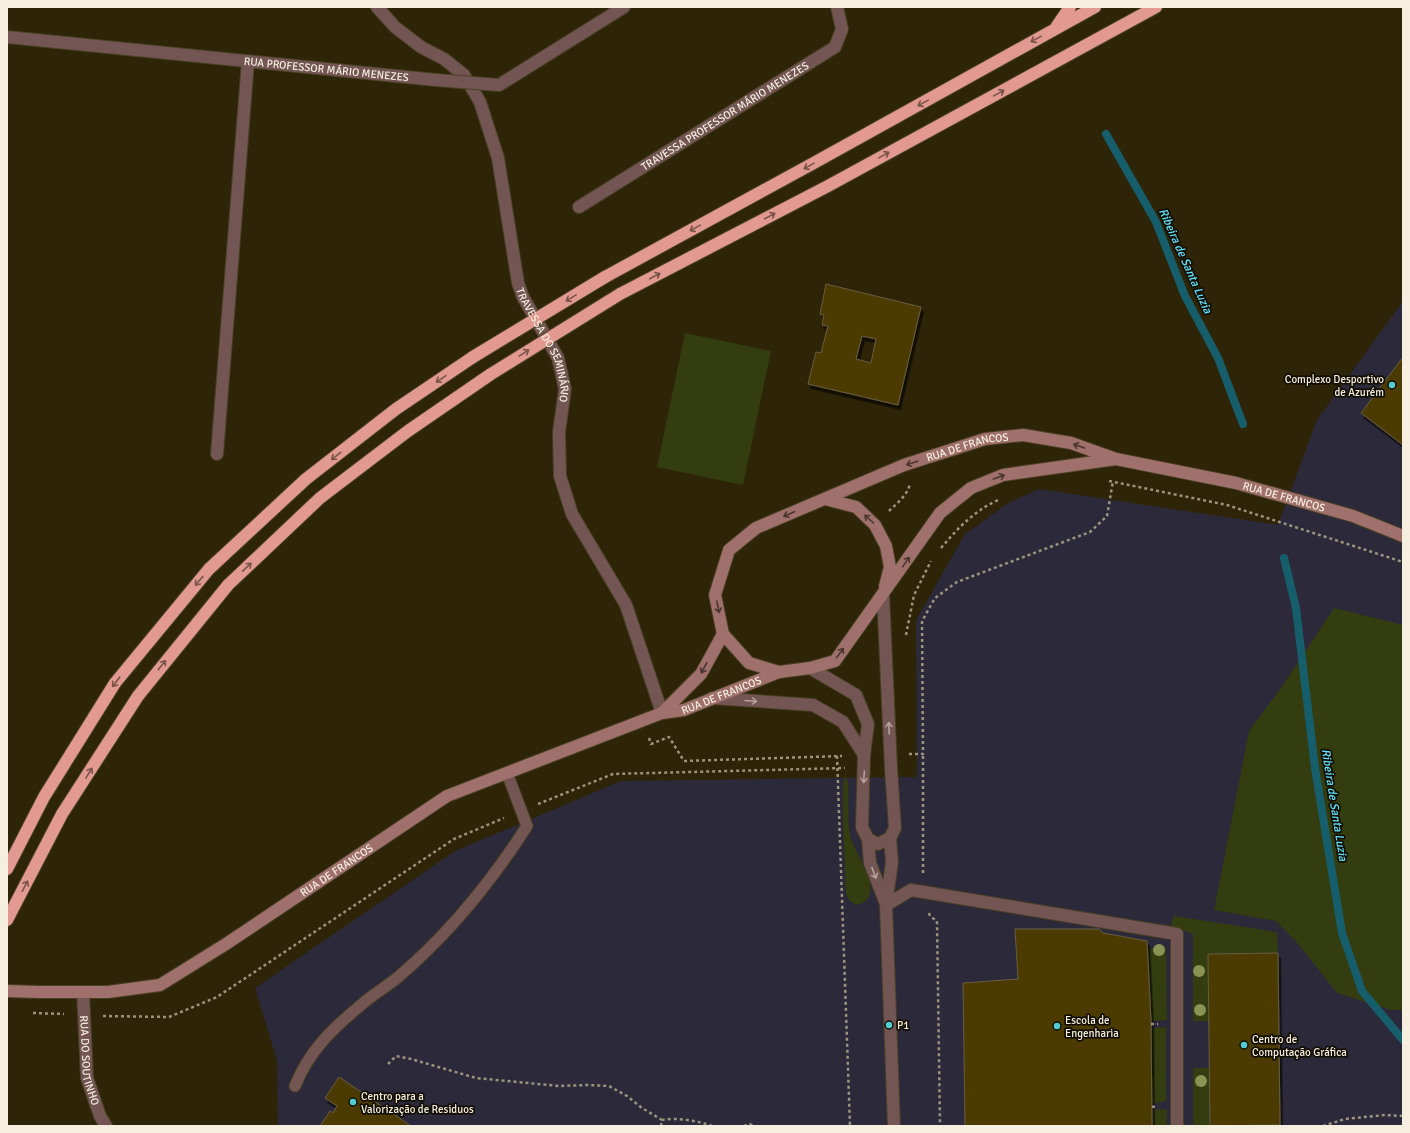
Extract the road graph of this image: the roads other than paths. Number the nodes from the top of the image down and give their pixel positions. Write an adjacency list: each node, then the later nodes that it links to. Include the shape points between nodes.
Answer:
1 (376, 7): 20 (street, TRAVESSA DO SEMINÁRIO, via 395,27 464,75 480,102 498,158 518,283 523,297 558,358 565,389 559,432 560,476 572,514 626,605)
2 (624, 7): 9 (street, RUA PROFESSOR MÁRIO MENEZES, bridge, via 498,85)
3 (837, 7): 10 (street, TRAVESSA PROFESSOR MÁRIO MENEZES, via 842,30 834,47)
4 (1070, 7): 7 (highway)
5 (1095, 7): 7 (highway)
6 (1156, 7): 27 (highway, one-way to 6, bridge, via 62,814 138,696 228,585 320,498 408,430 491,374 620,294 828,186)
7 (1056, 28): 25 (highway, one-way to 25, bridge, via 605,277 473,357 396,409 306,479 209,568 115,683 44,797)
8 (7, 37): 9 (street, RUA PROFESSOR MÁRIO MENEZES)
9 (248, 61): 11 (street)
10 (579, 207)
11 (217, 454)
12 (1116, 459): 13 (street, RUA DE FRANCOS, one-way to 13, via 1071,443 1023,436 985,439 904,465); 14 (street, RUA DE FRANCOS, via 1236,483 1353,516); 15 (street, RUA DE FRANCOS, one-way to 12, via 940,513 972,488 1003,475)
13 (825, 499): 15 (street, RUA DE FRANCOS, one-way to 13, via 890,567 886,546 875,525 856,508); 16 (street, RUA DE FRANCOS, one-way to 16, via 756,528 729,550 715,594)
14 (1403, 536)
15 (883, 594): 17 (street, RUA DE FRANCOS, one-way to 15, via 834,661); 23 (street, one-way to 15, via 895,828)
16 (723, 634): 18 (street, RUA DE FRANCOS, via 749,663); 20 (street, RUA DE FRANCOS, one-way to 20, via 701,674)
17 (810, 668): 18 (street, RUA DE FRANCOS); 21 (street, via 856,695 868,724)
18 (779, 672): 19 (street, RUA DE FRANCOS)
19 (712, 698): 20 (street, RUA DE FRANCOS, via 684,710); 21 (street, one-way to 21, via 813,705 844,722)
20 (662, 714): 22 (street, RUA DE FRANCOS)
21 (864, 755): 24 (street, one-way to 24, via 862,827)
22 (507, 773): 29 (street, RUA DE FRANCOS, via 447,796 226,944 160,985 108,992); 30 (lane, via 527,826 507,858 435,942 397,978 361,1004 314,1050 302,1068)
23 (890, 838): 24 (street, via 878,844); 26 (street, via 892,862)
24 (868, 839): 26 (street, one-way to 26, via 870,863)
25 (7, 869)
26 (886, 906): 32 (street); 33 (street, via 911,890 1177,934)
27 (7, 920)
28 (7, 990): 29 (street, RUA DE FRANCOS)
29 (83, 992): 31 (street, RUA DO SOUTINHO, via 87,1078)
30 (295, 1086)
31 (106, 1126)
32 (894, 1126)
33 (1177, 1126)

